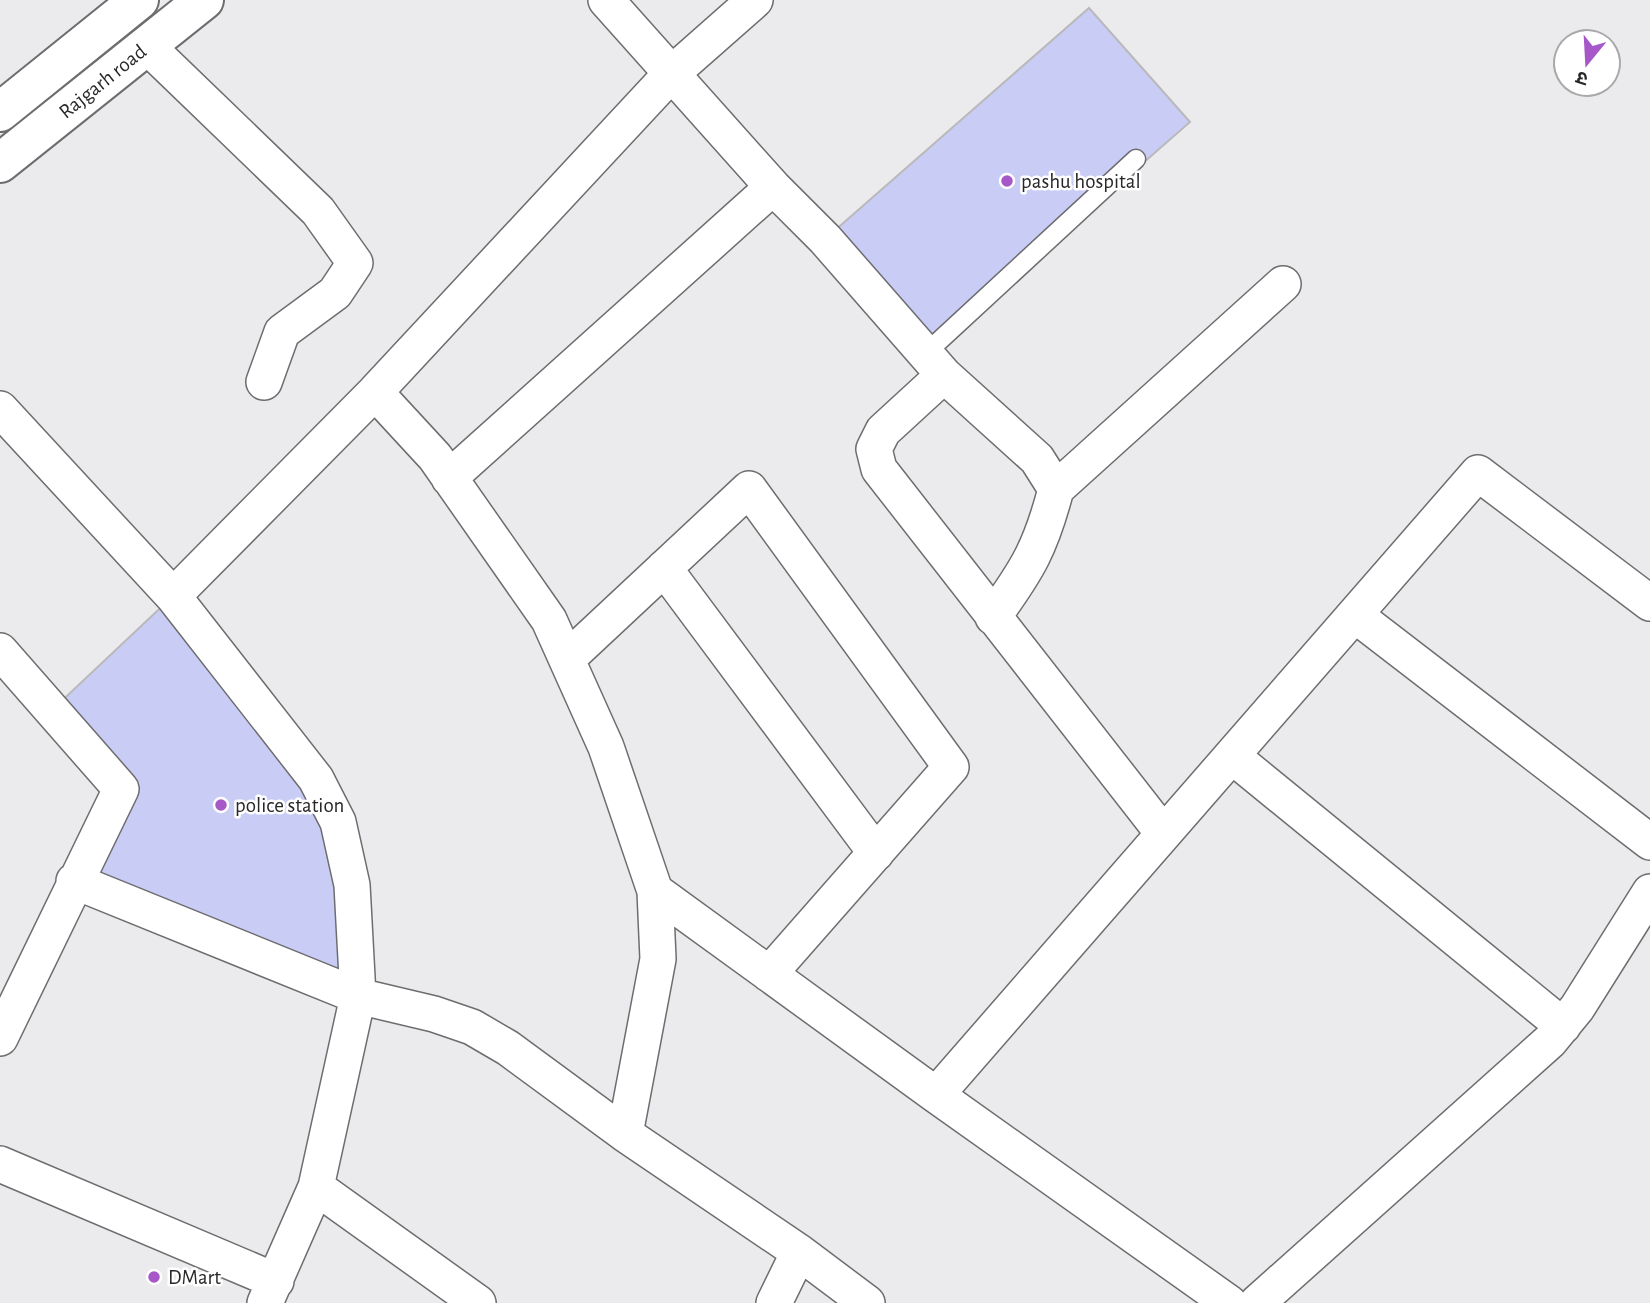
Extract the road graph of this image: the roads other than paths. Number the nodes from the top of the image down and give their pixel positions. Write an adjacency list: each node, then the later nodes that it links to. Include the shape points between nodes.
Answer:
1 (139, 0): 7 (main road, Rajgarh road)
2 (204, 0): 5 (main road, Rajgarh road)
3 (606, 0): 6 (street)
4 (755, 0): 6 (street)
5 (146, 45): 9 (main road, Rajgarh road); 13 (street, via 318,211 355,263 335,293 282,332)
6 (670, 75): 10 (street); 14 (street)
7 (0, 112)
8 (1136, 159): 12 (lane)
9 (0, 163)
10 (773, 187): 12 (street); 16 (street)
11 (1283, 284): 17 (street)
12 (935, 364): 17 (street, via 1037,459); 22 (street, via 883,431 874,449 878,468)
13 (264, 382)
14 (376, 391): 16 (street); 19 (street)
15 (0, 409): 19 (street)
16 (449, 478): 24 (street, via 549,621)
17 (1056, 489): 22 (street, via 1043,538 1026,572)
18 (664, 568): 24 (street); 28 (street); 28 (street, via 749,489 951,767)
19 (173, 596): 33 (street, via 316,779 338,822 352,886)
20 (1650, 603): 21 (street, via 1478,473)
21 (1355, 615): 25 (street); 27 (street)
22 (993, 617): 26 (street)
23 (0, 651): 29 (street, via 121,789)
24 (567, 659): 30 (street, via 606,747)
25 (1232, 756): 26 (street); 34 (street)
26 (1163, 833): 36 (street)
27 (1650, 842)
28 (876, 853): 32 (street)
29 (74, 881): 33 (street); 35 (street)
30 (655, 891): 32 (street); 37 (street, via 658,959)
31 (1650, 892): 34 (street)
32 (769, 974): 36 (street)
33 (358, 996): 37 (street, via 472,1027); 39 (street)
34 (1563, 1026): 46 (street)
35 (0, 1038)
36 (936, 1096): 45 (street)
37 (625, 1134): 40 (street)
38 (0, 1164): 41 (street)
39 (316, 1188): 41 (street); 42 (street)
40 (799, 1252): 43 (street); 44 (street)
41 (270, 1292)
42 (478, 1303)
43 (774, 1303)
44 (867, 1303)
45 (1228, 1303)
46 (1257, 1303)

